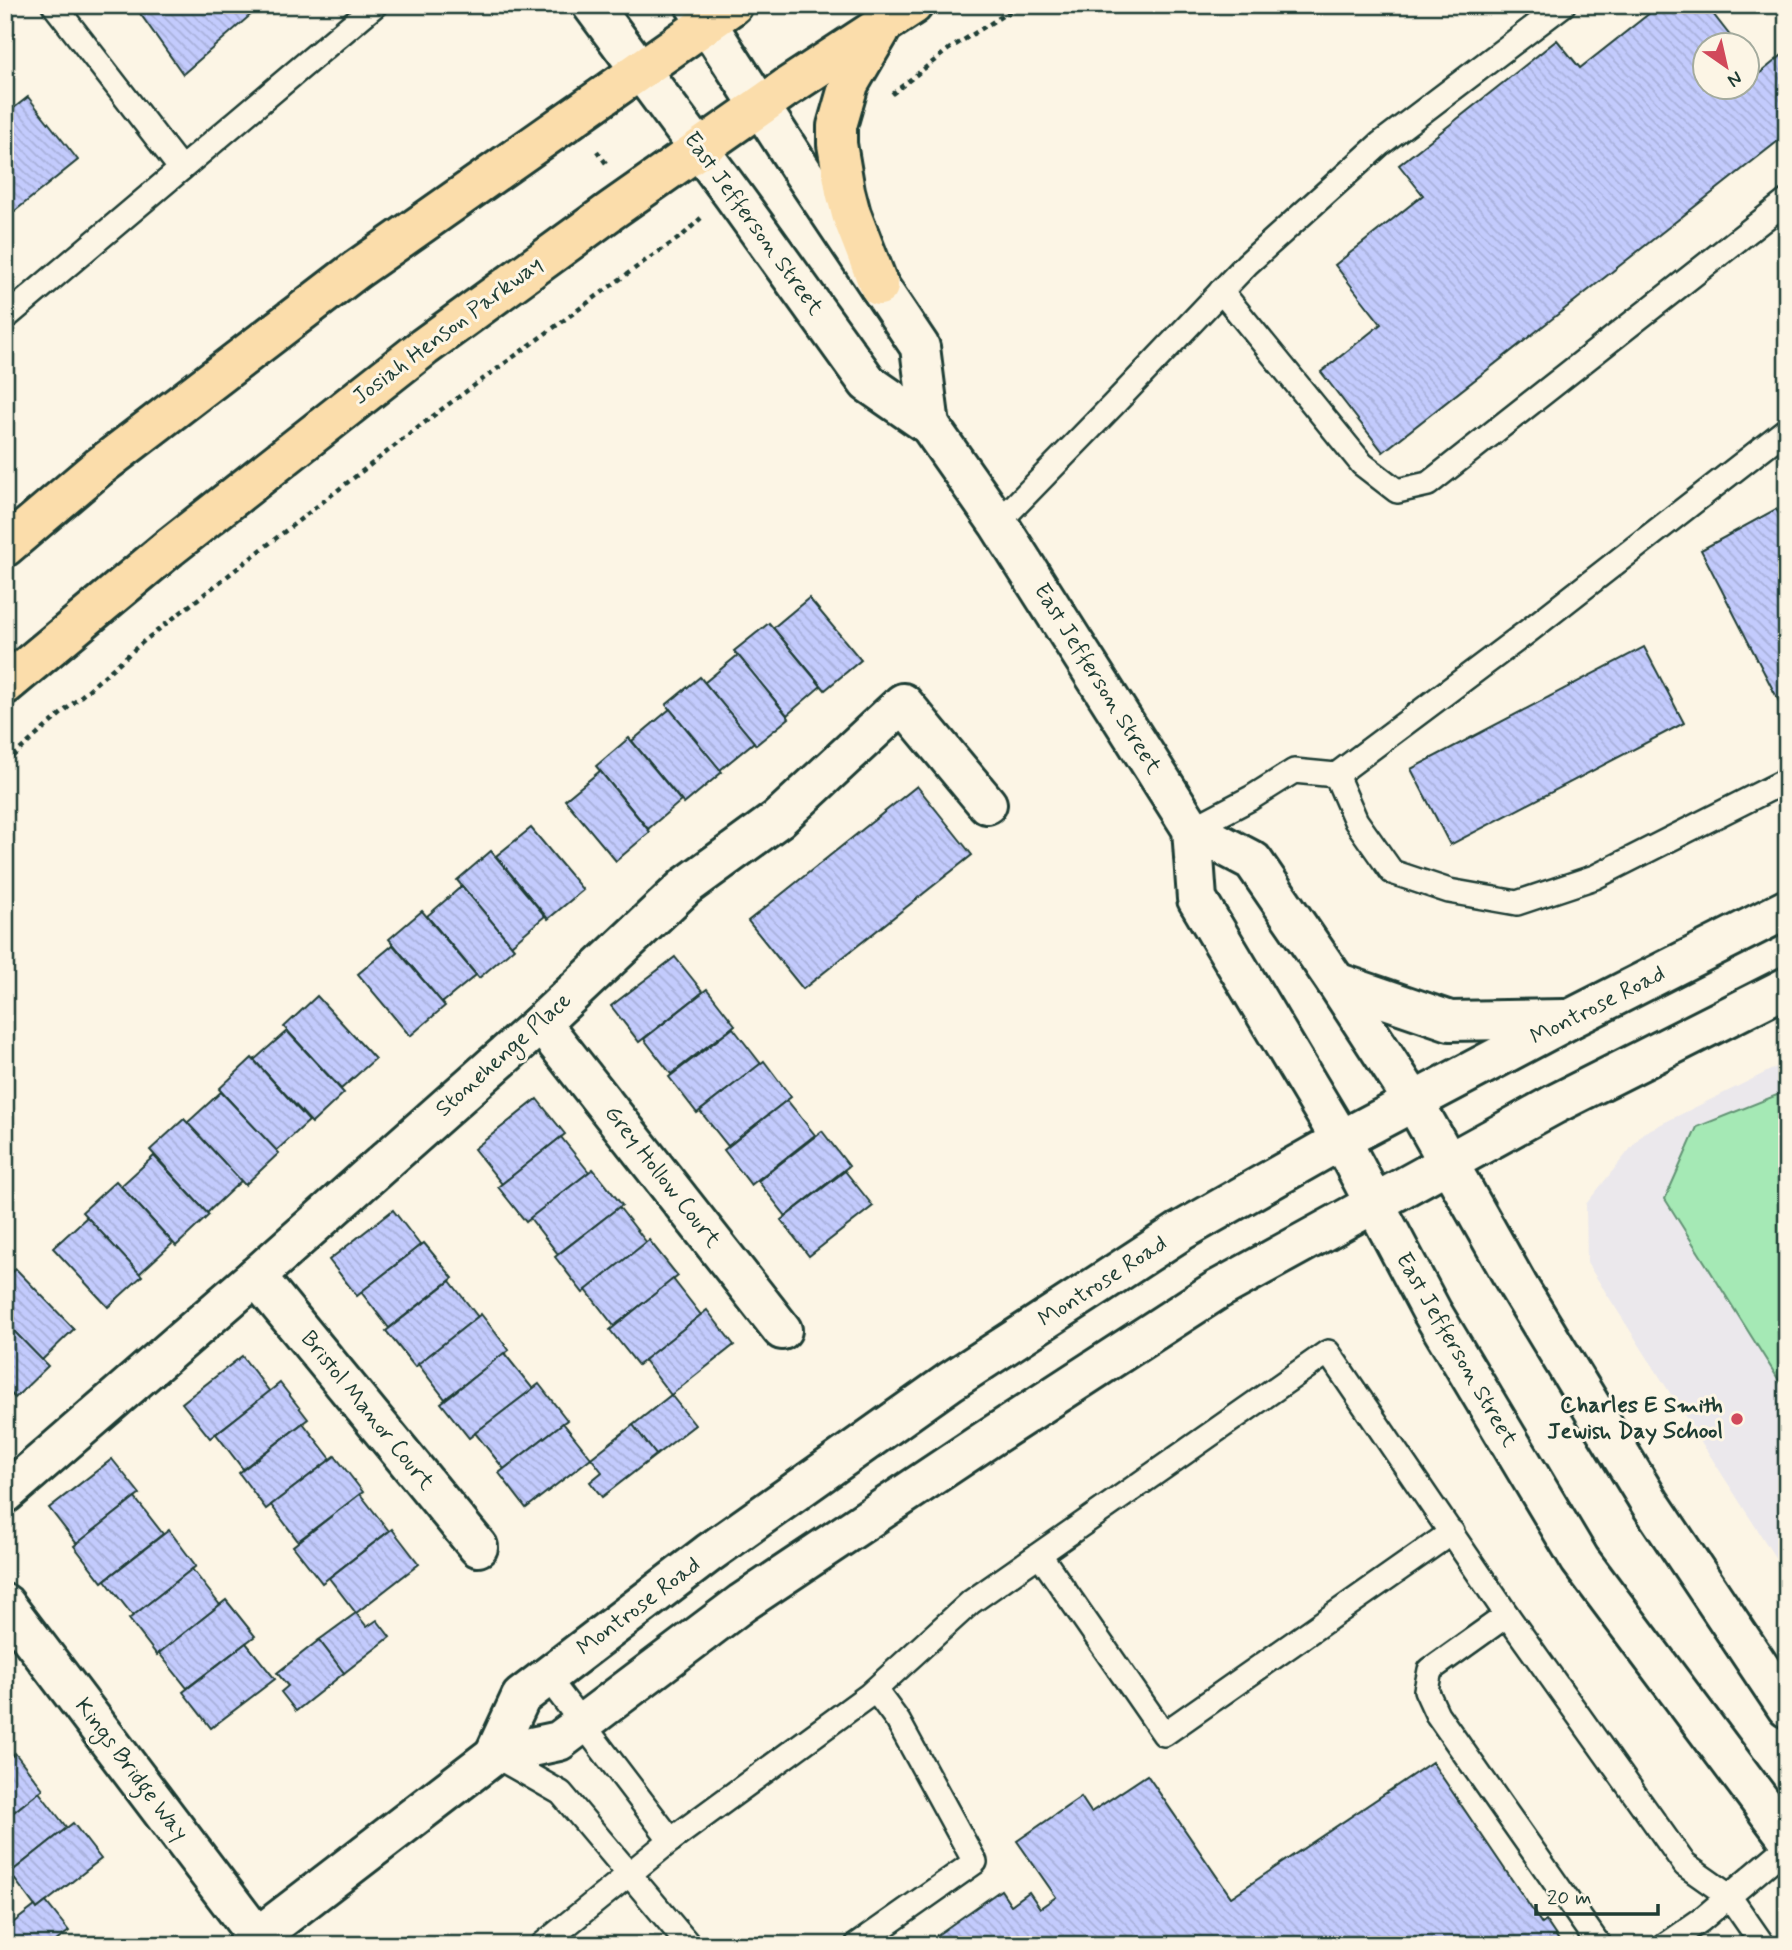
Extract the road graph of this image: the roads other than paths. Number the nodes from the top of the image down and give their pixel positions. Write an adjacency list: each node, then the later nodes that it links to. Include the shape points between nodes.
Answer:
1 (54, 5): 10 (lane)
2 (375, 5): 10 (lane)
3 (592, 5): 7 (street, East Jefferson Street)
4 (1563, 5): 13 (lane, via 1380,144)
5 (712, 11): 7 (main road); 8 (street, East Jefferson Street)
6 (898, 14): 8 (main road, Josiah Henson Parkway); 12 (main road, via 849,84 837,126 851,214)
7 (640, 69): 9 (street, East Jefferson Street); 18 (main road, via 356,270 99,467)
8 (760, 106): 9 (main road, Josiah Henson Parkway); 12 (street, East Jefferson Street)
9 (699, 149): 15 (street, East Jefferson Street, via 867,383); 19 (main road, Josiah Henson Parkway, via 424,346)
10 (181, 169): 14 (lane)
11 (1787, 201): 13 (lane, via 1428,484 1397,491 1362,464)
12 (879, 286): 15 (street, East Jefferson Street, via 919,347)
13 (1221, 291): 17 (lane)
14 (5, 318)
15 (930, 426): 17 (street, East Jefferson Street)
16 (1787, 429): 20 (lane)
17 (998, 523): 23 (street, East Jefferson Street)
18 (5, 547)
19 (5, 685)
20 (1336, 775): 21 (lane, via 1356,821 1392,872 1449,891 1517,903 1595,877); 23 (lane, via 1294,771)
21 (1787, 779)
22 (988, 804): 28 (street, Stonehenge Place, via 902,703 778,819 686,886)
23 (1192, 829): 25 (street, East Jefferson Street, via 1253,861); 30 (street, East Jefferson Street, via 1197,899)
24 (1787, 909): 27 (street, Montrose Road)
25 (1336, 982): 27 (street, via 1450,1021); 29 (street, East Jefferson Street)
26 (1787, 987): 31 (street, Montrose Road)
27 (1570, 1019): 29 (street, Montrose Road)
28 (541, 1023): 33 (street, Stonehenge Place); 34 (street, Grey Hollow Court)
29 (1414, 1102): 30 (street, Montrose Road); 31 (street, East Jefferson Street)
30 (1341, 1140): 32 (street, East Jefferson Street); 41 (street, Montrose Road, via 1181,1231 951,1381 709,1553)
31 (1449, 1163): 32 (street, Montrose Road); 43 (street, East Jefferson Street, via 1650,1503)
32 (1374, 1203): 44 (street, Montrose Road, via 1217,1290 989,1438 742,1603); 46 (street, East Jefferson Street, via 1432,1312 1580,1560)
33 (256, 1276): 35 (street, Stonehenge Place); 37 (street, Bristol Manor Court)
34 (782, 1330)
35 (5, 1494)
36 (1452, 1532): 38 (lane, via 1164,1734); 38 (lane, via 1328,1352); 40 (lane)
37 (478, 1547)
38 (1040, 1555): 42 (lane, via 971,1602)
39 (5, 1604): 51 (street, Kings Bridge Way)
40 (1507, 1615): 50 (lane, via 1685,1865); 55 (lane, via 1430,1670 1426,1690 1437,1714)
41 (547, 1678): 44 (lane); 45 (street, Montrose Road, via 521,1697)
42 (875, 1690): 47 (lane); 54 (lane, via 898,1721 975,1861)
43 (1787, 1708)
44 (583, 1724): 45 (street, Montrose Road, via 559,1741); 47 (lane)
45 (494, 1755): 49 (lane, via 561,1794); 51 (street, Montrose Road)
46 (1787, 1837)
47 (671, 1840): 49 (lane)
48 (1787, 1847): 50 (lane)
49 (628, 1874): 52 (lane); 53 (lane)
50 (1729, 1896): 56 (lane); 57 (lane)
51 (252, 1941)
52 (542, 1945)
53 (689, 1945)
54 (857, 1945)
55 (1599, 1945)
56 (1665, 1945)
57 (1763, 1945)

